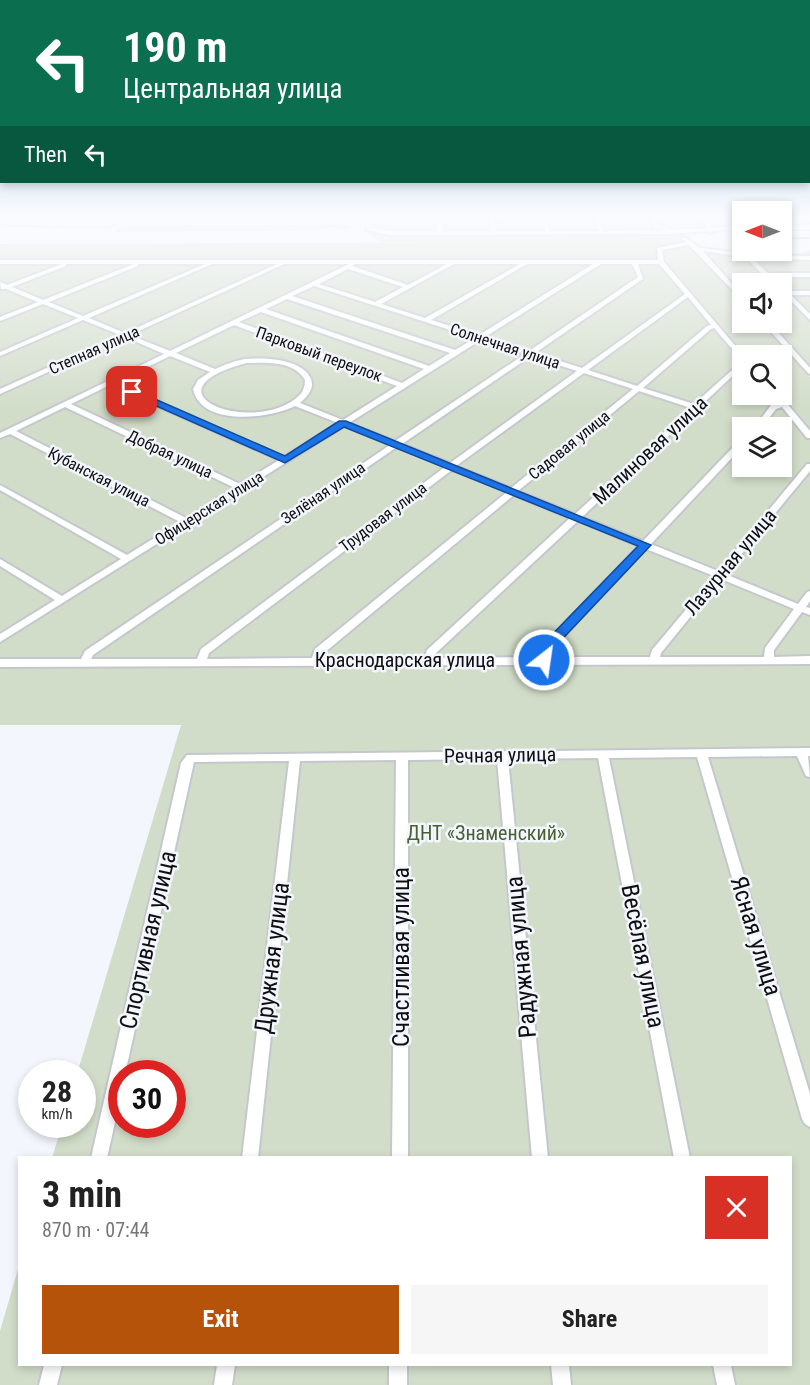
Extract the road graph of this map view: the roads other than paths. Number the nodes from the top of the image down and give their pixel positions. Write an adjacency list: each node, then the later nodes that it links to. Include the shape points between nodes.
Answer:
1 (17, 282): 13 (street)
2 (95, 282): 20 (street)
3 (168, 282): 24 (street)
4 (243, 282): 31 (street, Степная улица)
5 (319, 282): 12 (street)
6 (395, 282): 14 (street)
7 (418, 282): 14 (street)
8 (493, 282): 27 (street)
9 (569, 282): 32 (street, Офицерская улица)
10 (636, 282): 36 (street, Зелёная улица)
11 (678, 282): 17 (street)
12 (314, 284): 18 (street); 21 (street, Солнечная улица)
13 (2, 287): 20 (street)
14 (409, 287): 21 (street)
15 (792, 292): 16 (street)
16 (810, 293)
17 (688, 294): 29 (street); 39 (street, Трудовая улица)
18 (288, 297): 22 (street); 35 (street)
19 (792, 298): 23 (street)
20 (44, 302): 24 (street); 26 (street)
21 (376, 304): 27 (street, Солнечная улица)
22 (262, 310): 28 (street); 38 (street)
23 (807, 312): 25 (street)
24 (84, 318): 31 (street); 37 (street)
25 (810, 318)
26 (0, 320)
27 (426, 321): 32 (street, Солнечная улица)
28 (235, 323): 34 (street); 44 (street, Парковый переулок)
29 (716, 326): 33 (street); 45 (street, Садовая улица, via 709,327)
30 (775, 333): 41 (street)
31 (126, 335): 34 (street); 46 (street, Степная улица)
32 (480, 338): 35 (street, Офицерская улица); 36 (street, Солнечная улица)
33 (732, 345)
34 (170, 353): 40 (street); 43 (street)
35 (456, 353): 38 (street, Офицерская улица)
36 (530, 353): 39 (street, Солнечная улица); 56 (street, Зелёная улица)
37 (0, 354)
38 (430, 369): 44 (street, Офицерская улица)
39 (582, 370): 45 (street, Солнечная улица); 60 (street, Трудовая улица)
40 (213, 371): 47 (street, via 246,362 291,366 307,378 309,385); 47 (street, via 201,381 198,390 200,398 221,411 256,414)
41 (810, 372)
42 (732, 373): 50 (street, Малиновая улица)
43 (110, 383): 48 (street); 58 (street)
44 (403, 386): 52 (street, Офицерская улица)
45 (638, 388): 50 (street, Солнечная улица); 63 (street, Садовая улица)
46 (0, 392)
47 (294, 403): 52 (street)
48 (65, 404): 53 (street); 62 (street, Добрая улица)
49 (784, 405): 51 (street, via 774,407); 55 (street)
50 (696, 407): 64 (street, Малиновая улица)
51 (766, 417)
52 (343, 423): 56 (street); 58 (street, Офицерская улица)
53 (10, 431): 54 (street); 65 (street, Кубанская улица)
54 (0, 436)
55 (810, 436)
56 (396, 444): 60 (street); 81 (street, Зелёная улица, via 89,653)
57 (732, 454): 66 (street)
58 (285, 460): 62 (street, Офицерская улица)
59 (810, 465): 69 (street, Лазурная улица)
60 (450, 467): 63 (street); 79 (street, Трудовая улица, via 205,651)
61 (0, 487): 67 (street)
62 (242, 488): 65 (street, Офицерская улица)
63 (512, 491): 64 (street); 80 (street, Садовая улица, via 319,651)
64 (577, 518): 66 (street); 76 (street, Малиновая улица, via 431,652)
65 (188, 523): 67 (street, Офицерская улица)
66 (645, 545): 69 (street); 77 (street, via 547,648)
67 (128, 560): 71 (street, Офицерская улица)
68 (0, 562): 71 (street)
69 (720, 575): 72 (street); 74 (street, Лазурная улица)
70 (810, 594): 72 (street)
71 (62, 600): 73 (street, Офицерская улица)
72 (805, 610): 75 (street, via 769,650)
73 (0, 639)
74 (654, 659): 75 (street, Краснодарская улица); 77 (street, Краснодарская улица)
75 (769, 659): 78 (street, Краснодарская улица)
76 (429, 660): 77 (street, Краснодарская улица); 80 (street, Краснодарская улица)
77 (544, 660)
78 (810, 660)
79 (201, 661): 80 (street, Краснодарская улица); 81 (street, Краснодарская улица)
80 (316, 661)
81 (86, 662): 82 (street, Краснодарская улица)
82 (0, 663)
83 (806, 752): 84 (street, Речная улица); 90 (street)
84 (701, 753): 85 (street, Речная улица); 91 (street, Ясная улица)
85 (603, 754): 86 (street, Речная улица); 96 (street, Весёлая улица)
86 (502, 756): 87 (street, Речная улица); 95 (street, Радужная улица)
87 (402, 757): 89 (street, Речная улица); 94 (street, Счастливая улица)
88 (191, 758): 89 (street, Речная улица); 92 (street, Спортивная улица, via 184,775)
89 (296, 758): 93 (street, Дружная улица)
90 (810, 774)
91 (810, 1119)
92 (99, 1156)
93 (249, 1156)
94 (400, 1156)
95 (540, 1156)
96 (682, 1156)
97 (52, 1366): 102 (street)
98 (226, 1366): 103 (street)
99 (399, 1366): 104 (street)
100 (560, 1366): 105 (street)
101 (722, 1366): 106 (street)
102 (48, 1385)
103 (224, 1385)
104 (398, 1385)
105 (562, 1385)
106 (726, 1385)

